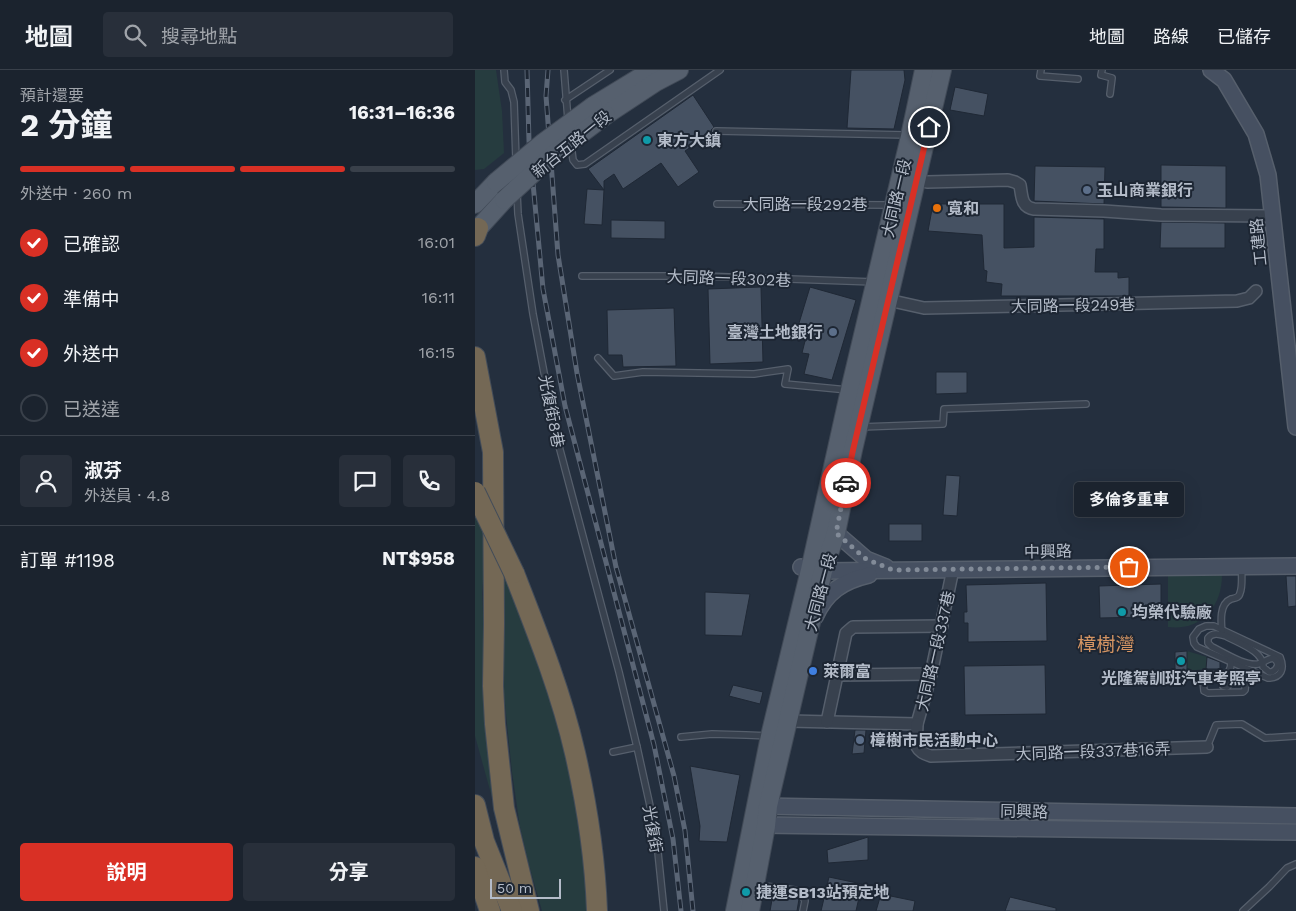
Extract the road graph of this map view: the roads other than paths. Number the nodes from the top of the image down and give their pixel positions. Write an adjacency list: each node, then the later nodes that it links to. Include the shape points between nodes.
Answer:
1 (504, 70): 61 (lane, 光復街8巷, via 505,82 514,102 518,214 555,431)
2 (564, 70): 14 (lane)
3 (610, 70): 14 (lane)
4 (652, 70): 15 (main road, 新台五路一段)
5 (679, 70): 15 (main road, 新台五路一段)
6 (720, 70): 14 (lane, via 585,164 577,165 573,160)
7 (924, 70): 17 (main road, 大同路一段)
8 (942, 70): 17 (main road, 大同路一段)
9 (1041, 70): 12 (lane, via 1040,76)
10 (1102, 70): 13 (lane, via 1101,75 1112,78)
11 (1211, 70): 35 (street, 工建路, via 1225,80 1256,134 1267,175)
12 (1078, 79)
13 (1110, 94)
14 (565, 100)
15 (599, 110): 20 (main road, 新台五路一段, bridge, via 544,142); 24 (main road, 新台五路一段, bridge)
16 (716, 131): 17 (lane)
17 (918, 136): 18 (main road, 大同路一段)
18 (912, 163): 22 (main road, 大同路一段); 28 (main road, 大同路一段)
19 (927, 182): 23 (street, via 1008,180 1020,185 1025,205 1034,209)
20 (475, 204)
21 (717, 204): 22 (lane, 大同路一段292巷)
22 (894, 205): 26 (main road, 大同路一段)
23 (1269, 216)
24 (476, 232)
25 (582, 276): 26 (lane, 大同路一段302巷)
26 (876, 282): 32 (main road, 大同路一段)
27 (1257, 292): 28 (street, 大同路一段249巷, via 1237,301 944,308 924,308)
28 (888, 300): 34 (main road, 大同路一段)
29 (475, 357): 31 (highway)
30 (597, 358): 32 (lane, via 615,376 643,372 754,374 787,370 785,384)
31 (477, 379): 74 (highway, via 493,452 495,724 504,808)
32 (850, 390): 36 (main road, 大同路一段)
33 (1086, 404): 34 (lane, via 944,409 943,424)
34 (859, 427): 36 (main road, 大同路一段)
35 (1296, 427)
36 (845, 449): 38 (main road, 大同路一段); 41 (main road, 大同路一段)
37 (475, 492): 75 (highway, bridge, via 514,573 536,630 575,752 589,823)
38 (836, 533): 41 (main road, 大同路一段); 43 (street, via 866,559)
39 (1242, 566): 40 (street, 中興路); 42 (street, 中興路); 46 (lane, via 1241,593 1224,605)
40 (1296, 566)
41 (812, 569): 43 (street, 中興路); 44 (main road, 大同路一段); 58 (main road, 大同路一段)
42 (953, 569): 43 (street, 中興路); 45 (street, 大同路一段337巷)
43 (893, 570): 44 (street, via 854,579 835,590 820,604)
44 (811, 626): 55 (main road, 大同路一段)
45 (942, 626): 50 (street, 大同路一段337巷); 51 (street, via 853,627 846,633)
46 (1222, 630): 47 (lane); 49 (lane, via 1214,626 1199,629 1193,637 1194,643); 49 (lane, via 1280,657 1283,669 1279,675 1268,678)
47 (1226, 636): 48 (lane, via 1215,634 1207,640 1212,647); 48 (lane, via 1260,655 1264,662 1248,664)
48 (1226, 654): 49 (lane)
49 (1231, 662): 54 (lane, via 1228,673 1207,675)
50 (931, 674): 51 (street); 57 (street, 大同路一段337巷)
51 (838, 675): 56 (street)
52 (1221, 677): 53 (lane); 53 (lane, via 1225,687); 54 (lane, via 1207,678)
53 (1233, 677): 54 (lane, via 1249,674 1243,692 1208,693 1204,691)
54 (1203, 683)
55 (789, 721): 56 (street, 大同路一段337巷); 58 (lane); 65 (main road, 大同路一段)
56 (827, 722): 57 (street, 大同路一段337巷)
57 (917, 724): 62 (street, 大同路一段337巷16弄, via 917,747 921,753 931,756)
58 (770, 736): 60 (lane, via 712,734); 65 (main road, 大同路一段)
59 (1296, 736): 62 (lane, via 1265,738 1242,724 1216,725)
60 (681, 737)
61 (637, 747): 63 (lane); 76 (lane, 光復街, via 655,833)
62 (1207, 748)
63 (613, 752)
64 (475, 805): 73 (highway, via 484,841)
65 (762, 806): 66 (street, 同興路); 67 (main road, 大同路一段)
66 (1296, 816)
67 (759, 825): 68 (street, 同興路); 71 (main road, 大同路一段); 77 (main road, 大同路一段)
68 (1296, 832)
69 (1296, 864): 79 (lane, via 1287,868)
70 (475, 866): 72 (highway)
71 (755, 884): 77 (main road, 大同路一段); 78 (lane, via 801,893 805,901)
72 (490, 911)
73 (512, 911)
74 (529, 911)
75 (597, 911)
76 (664, 911)
77 (748, 911)
78 (803, 911)
79 (1243, 911)

